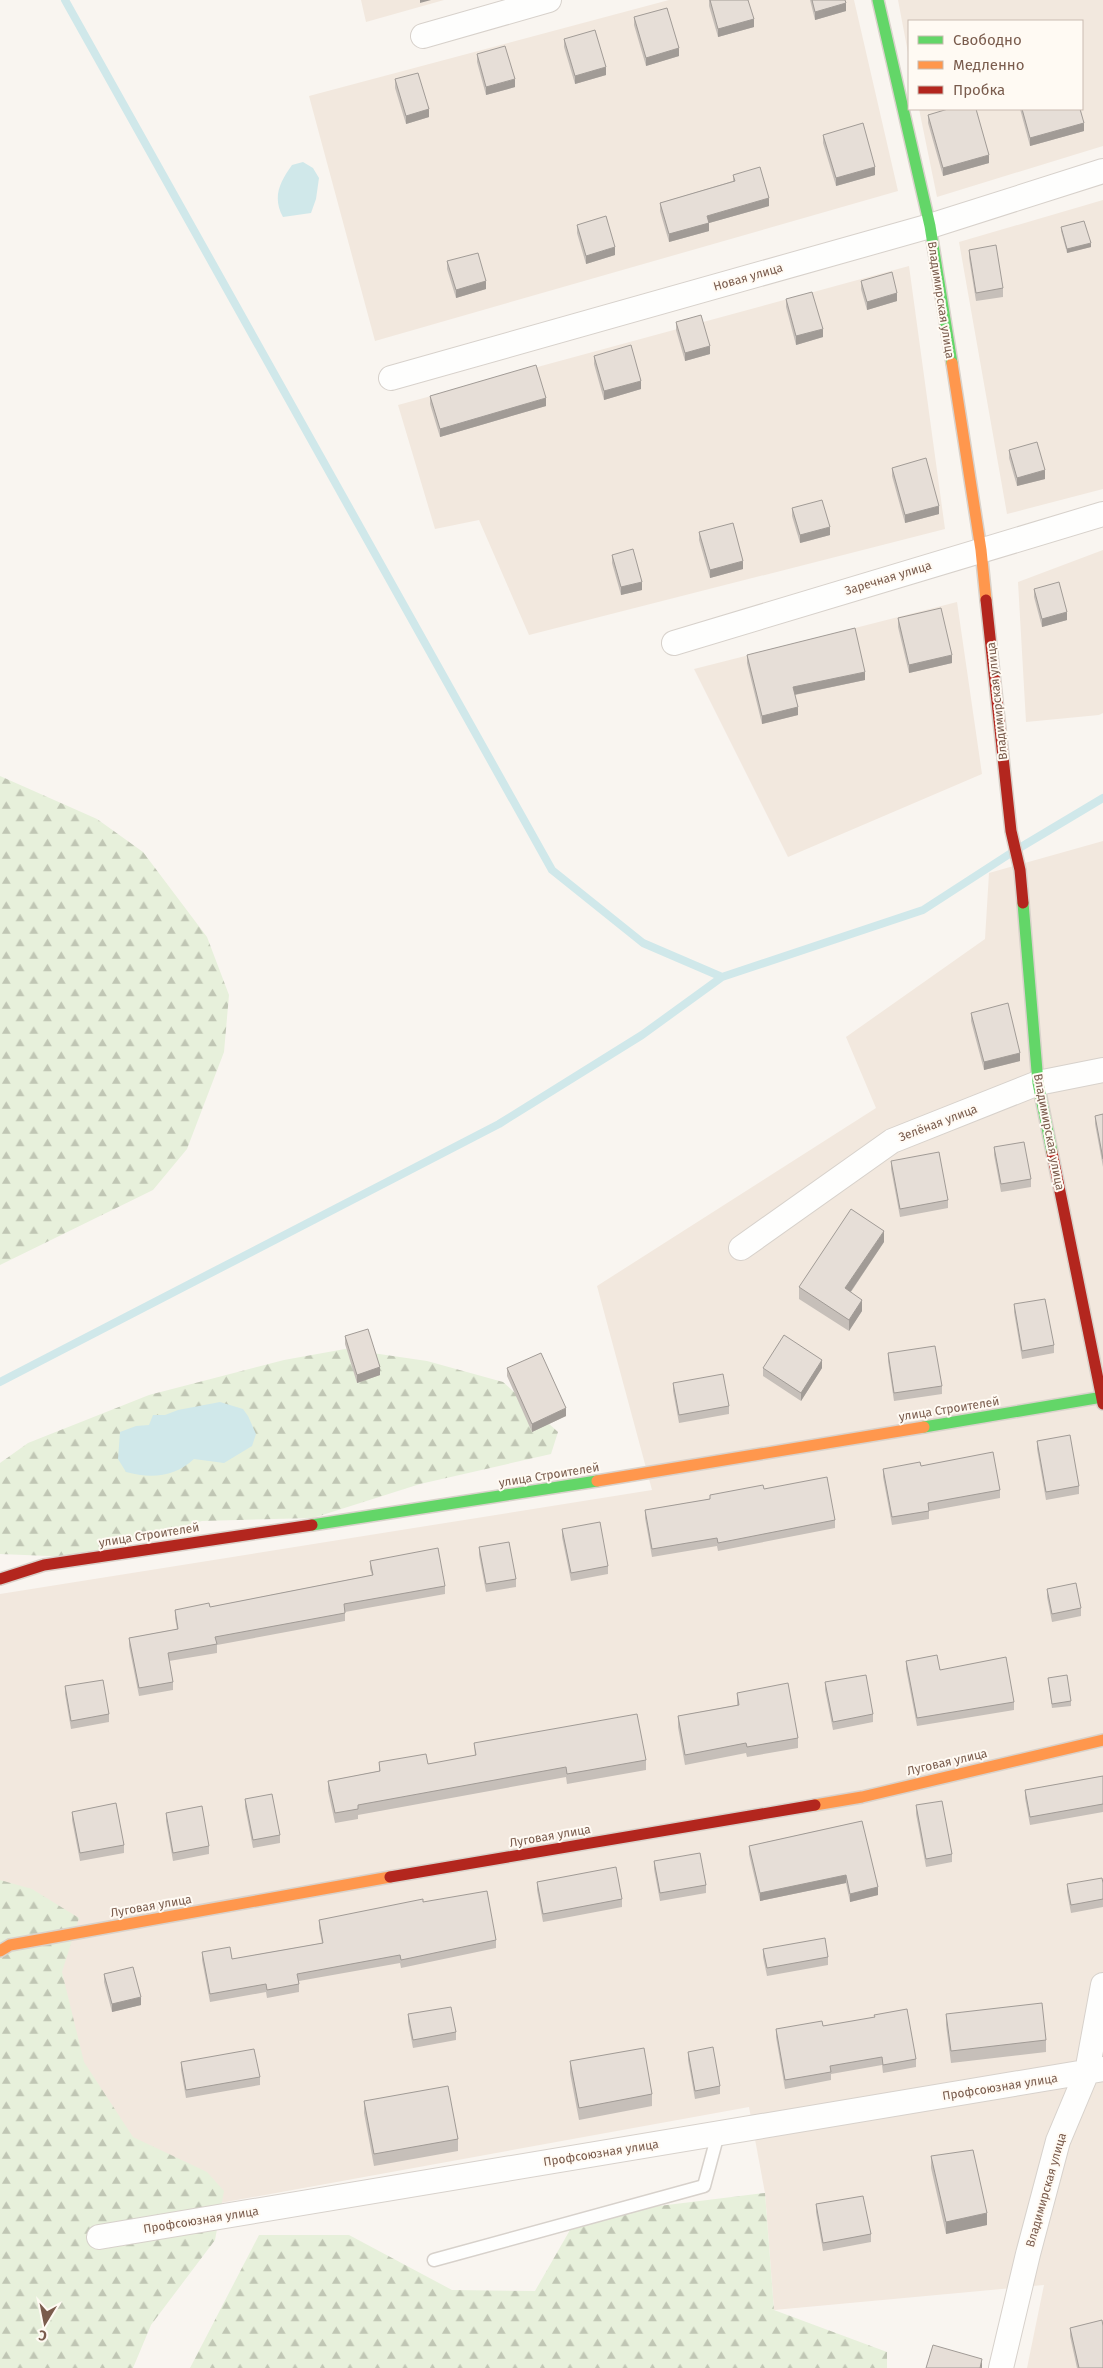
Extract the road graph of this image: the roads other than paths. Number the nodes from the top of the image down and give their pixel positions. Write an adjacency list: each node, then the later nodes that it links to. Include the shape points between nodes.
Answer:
1 (549, 0): 3 (street)
2 (878, 0): 5 (street, Владимирская улица)
3 (423, 36)
4 (1103, 171): 5 (street, Новая улица)
5 (930, 226): 6 (street, Новая улица); 8 (street, Владимирская улица)
6 (391, 378)
7 (1103, 514): 8 (street, Заречная улица)
8 (981, 550): 9 (street, Заречная улица); 11 (street, Владимирская улица, via 1011,831 1020,870)
9 (674, 643)
10 (1103, 1070): 11 (street, Зелёная улица)
11 (1038, 1083): 12 (street, Зелёная улица, via 892,1141); 13 (street, Владимирская улица)
12 (741, 1248)
13 (1103, 1400): 14 (street, улица Строителей, via 568,1486 44,1564)
14 (0, 1579)
15 (1103, 1740): 16 (street, Луговая улица, via 862,1797 209,1909 10,1945)
16 (0, 1951)
17 (1103, 1985): 18 (street, Владимирская улица)
18 (1095, 2071): 19 (street, Профсоюзная улица); 22 (street, Владимирская улица, via 1058,2141)
19 (718, 2134): 20 (street, Профсоюзная улица); 21 (lane, via 704,2186)
20 (99, 2237)
21 (434, 2260)
22 (1001, 2368)

